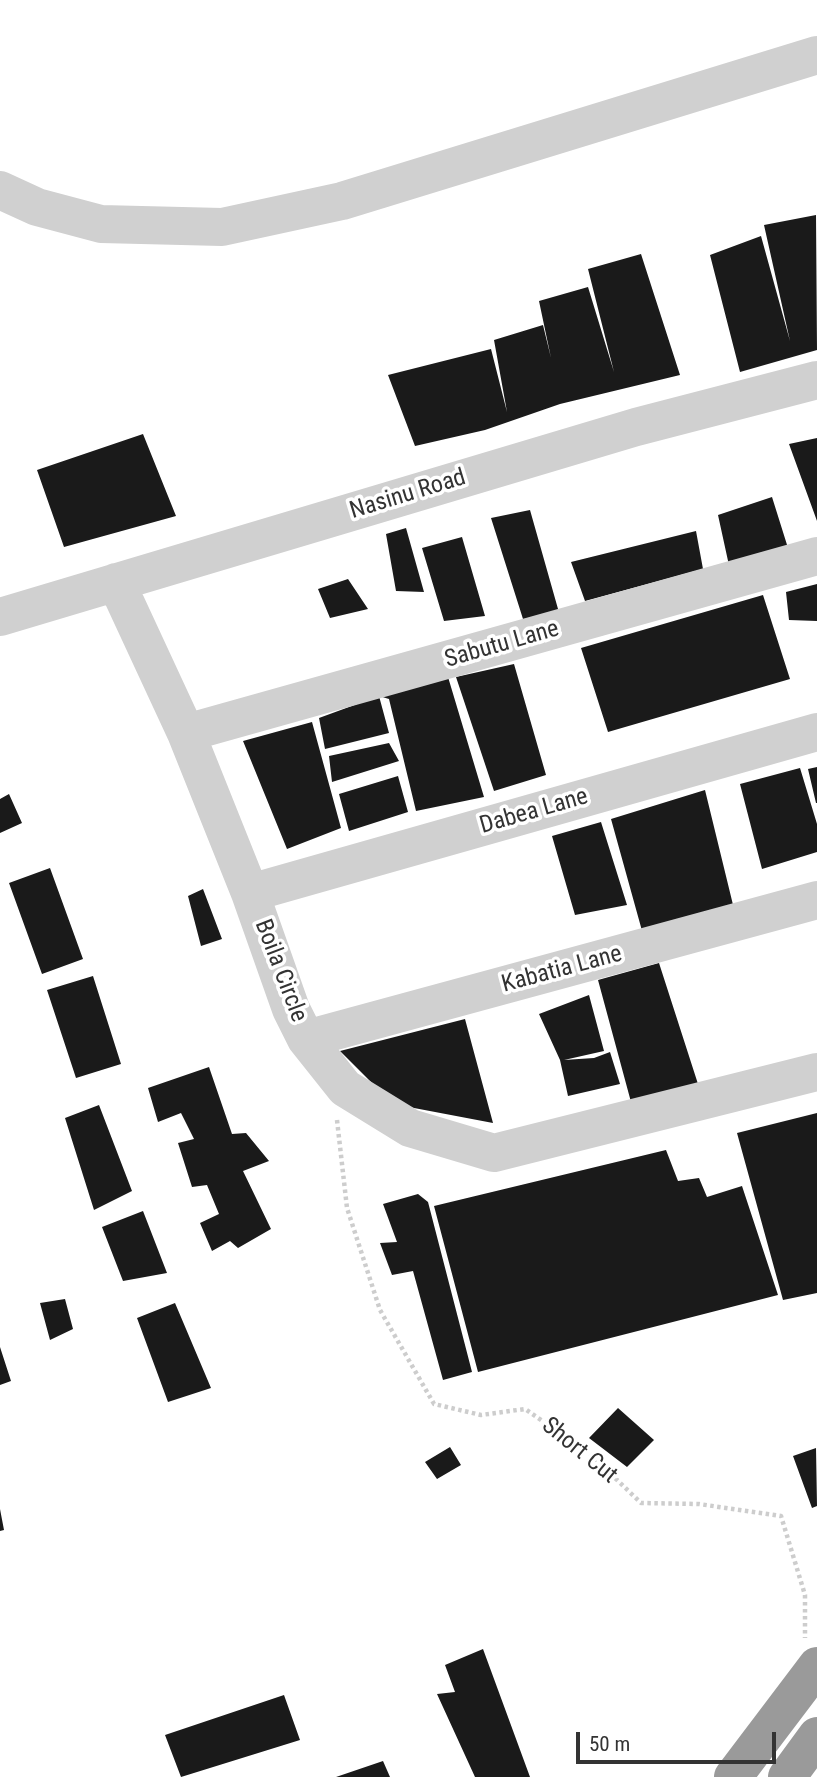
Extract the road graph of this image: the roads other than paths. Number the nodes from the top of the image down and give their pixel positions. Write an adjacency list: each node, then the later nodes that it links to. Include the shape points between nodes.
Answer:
1 (817, 55): 2 (street, via 342,201 222,227 101,224 37,207)
2 (0, 190)
3 (817, 380): 5 (street, Nasinu Road, via 636,427)
4 (817, 556): 8 (street, Sabutu Lane)
5 (116, 582): 6 (street, Nasinu Road); 8 (street, Boila Circle)
6 (0, 617)
7 (817, 732): 9 (street, Dabea Lane)
8 (186, 733): 9 (street, Boila Circle)
9 (250, 893): 11 (street, Boila Circle)
10 (817, 900): 11 (street, Kabatia Lane)
11 (306, 1039): 12 (street, Boila Circle, via 345,1088 410,1128 495,1153)
12 (817, 1072)
13 (812, 1673): 15 (highway)
14 (817, 1736): 16 (highway)
15 (733, 1777)
16 (787, 1777)

